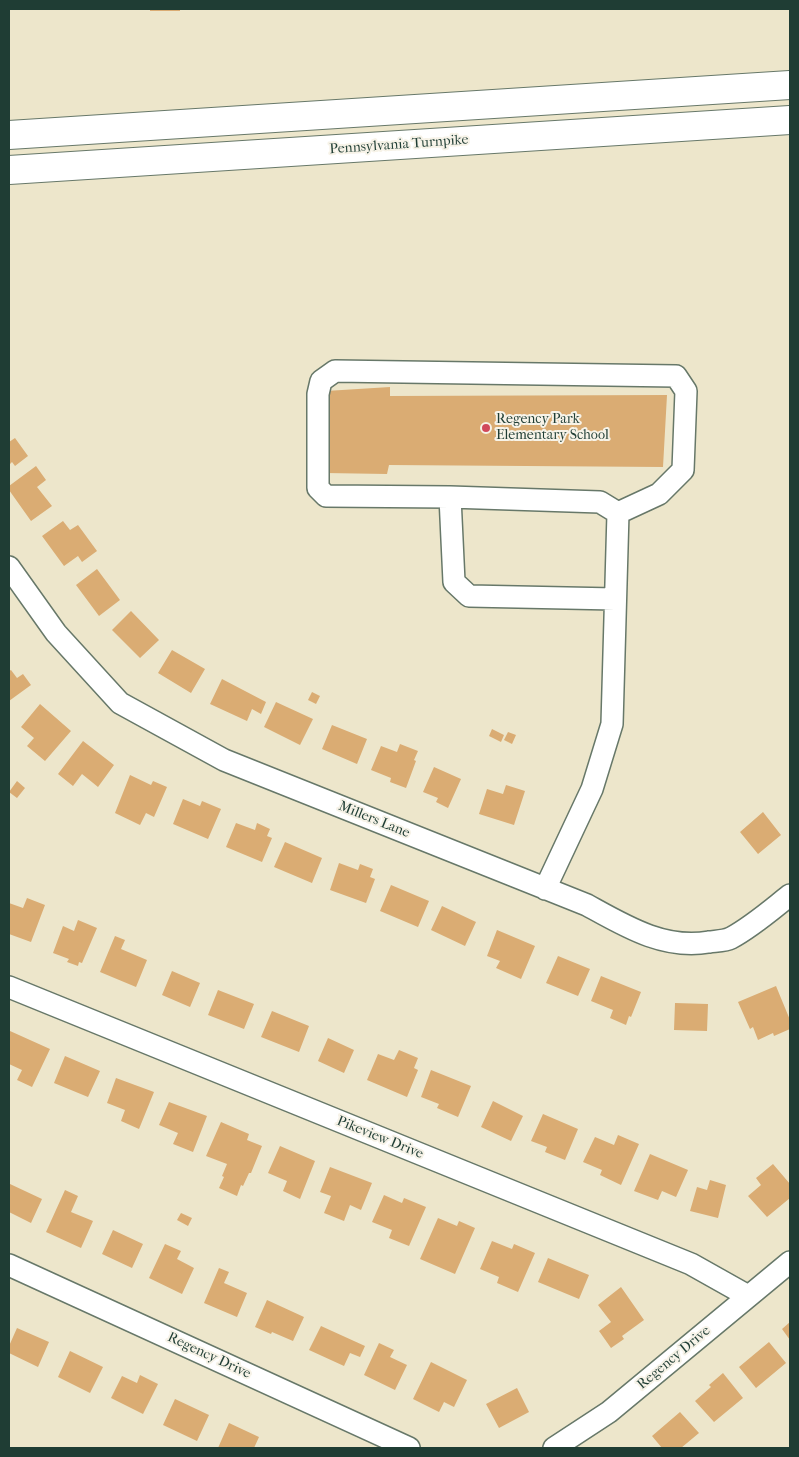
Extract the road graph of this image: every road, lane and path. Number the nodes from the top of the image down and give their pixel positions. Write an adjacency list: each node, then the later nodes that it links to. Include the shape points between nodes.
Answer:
1 (790, 85): 3 (highway)
2 (790, 120): 4 (highway, Pennsylvania Turnpike)
3 (9, 135)
4 (9, 170)
5 (450, 497): 6 (street, via 600,502); 6 (street, via 326,496 318,488 318,394 321,381 335,371 676,376 686,391 682,470 659,494); 8 (street, via 454,582 469,596)
6 (618, 513): 8 (street)
7 (9, 567): 9 (street, Millers Lane, via 56,632 120,703 224,760)
8 (615, 598): 9 (street, via 612,724 592,790)
9 (545, 889): 10 (street, Millers Lane, via 587,905 628,928 665,942 693,945 729,939)
10 (790, 895)
11 (9, 987): 14 (street, Pikeview Drive, via 691,1264)
12 (790, 1262): 14 (street, Regency Drive)
13 (9, 1264): 15 (street, Regency Drive)
14 (748, 1296): 16 (street, Regency Drive, via 609,1412)
15 (409, 1448)
16 (554, 1448)

